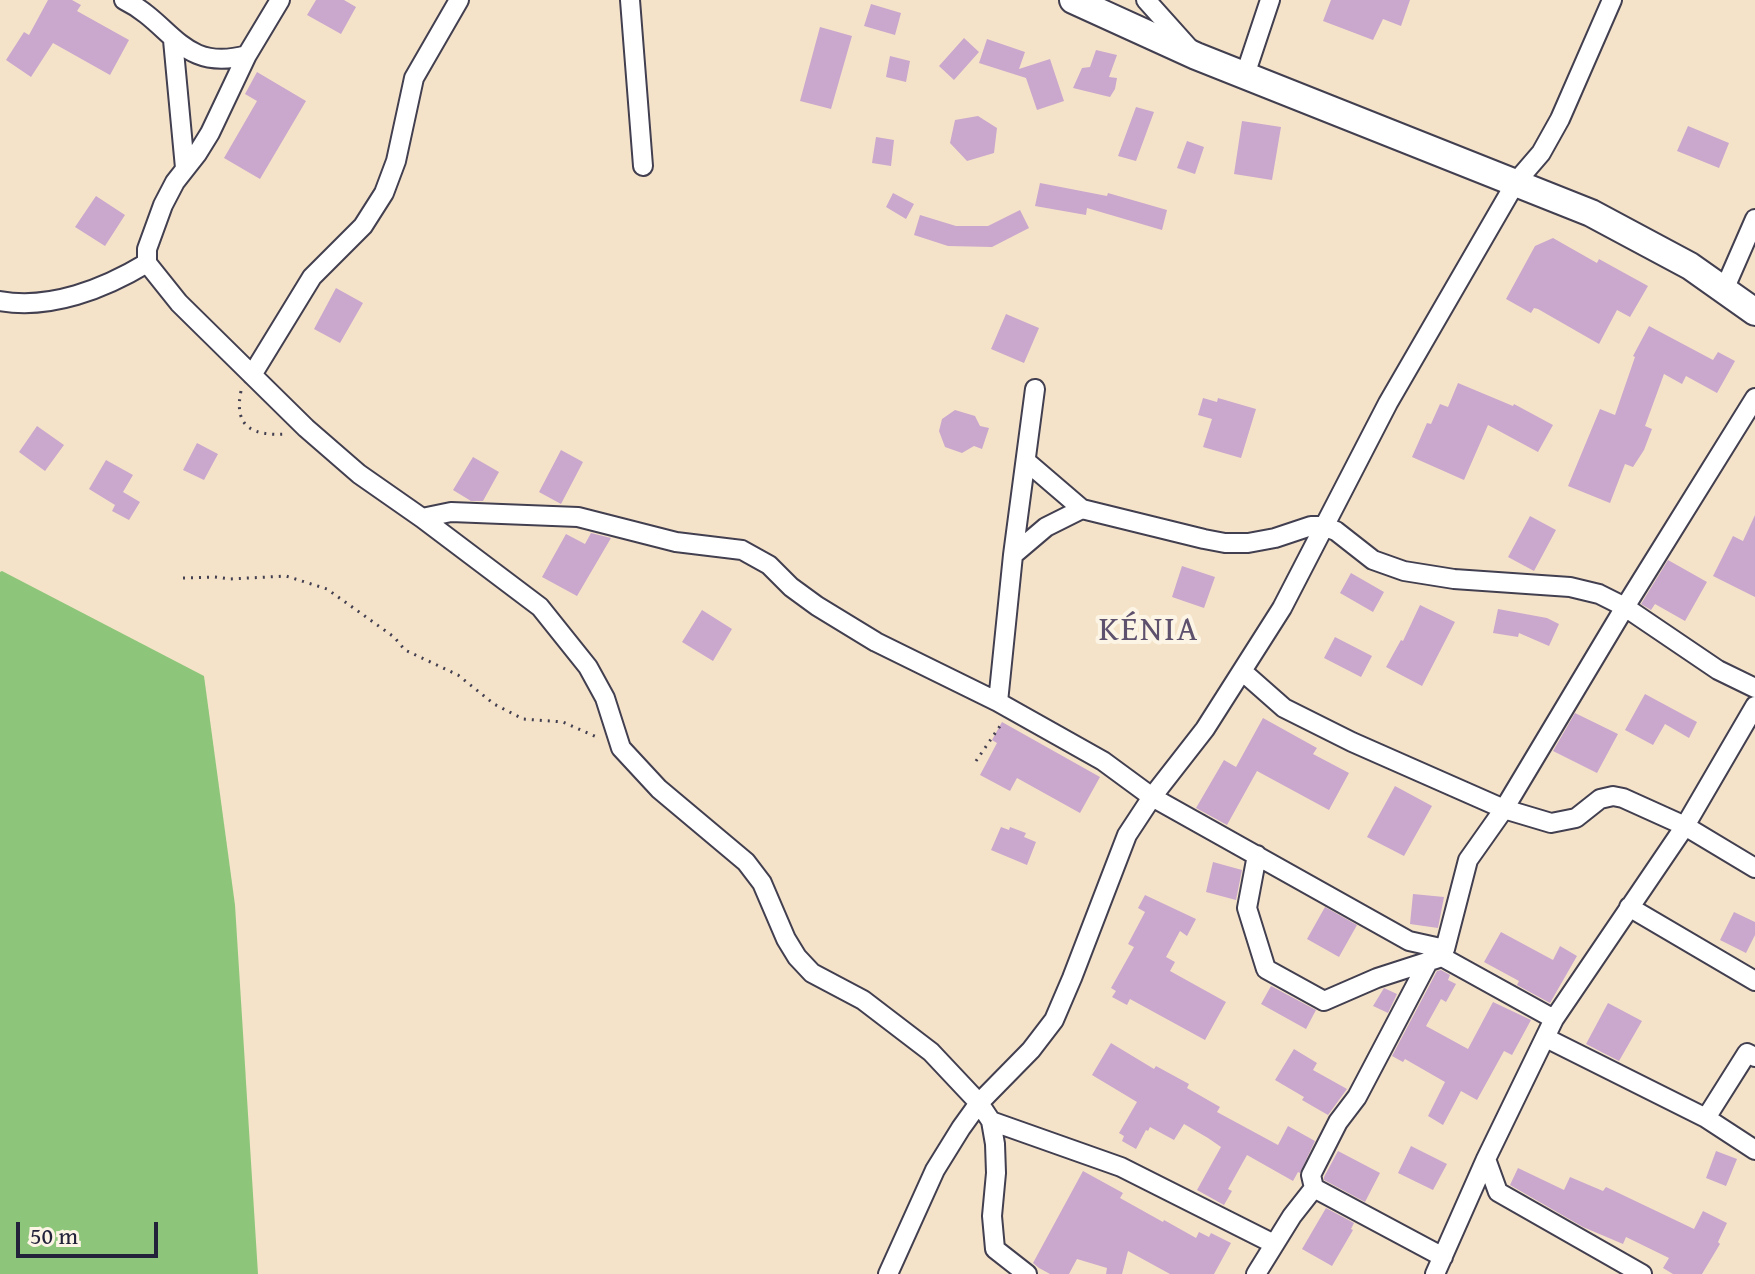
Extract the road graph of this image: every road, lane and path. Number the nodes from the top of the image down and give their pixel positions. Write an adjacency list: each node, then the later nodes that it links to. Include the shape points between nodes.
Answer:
1 (280, 0): 10 (street)
2 (459, 0): 21 (street, via 414,78 384,193 363,226 312,277)
3 (630, 0): 13 (street)
4 (1073, 0): 11 (street)
5 (1146, 0): 11 (street)
6 (1270, 0): 12 (street)
7 (1612, 0): 15 (street, via 1560,119)
8 (134, 3): 9 (street)
9 (173, 40): 10 (street, via 206,58); 14 (street)
10 (247, 55): 14 (street, via 210,133)
11 (1196, 56): 12 (street)
12 (1245, 75): 15 (street)
13 (643, 166)
14 (185, 168): 17 (street, via 163,205)
15 (1516, 182): 18 (street, via 1591,213); 28 (street)
16 (1755, 219): 18 (street)
17 (147, 263): 19 (street, via 112,283 55,300); 21 (street, via 179,303)
18 (1724, 290): 20 (street)
19 (0, 301)
20 (1755, 312)
21 (252, 375): 24 (street); 24 (path, via 240,393 240,415 254,432 293,434)
22 (1035, 389): 25 (street)
23 (1755, 398): 31 (street)
24 (306, 428): 27 (street)
25 (1026, 461): 26 (street); 29 (street)
26 (1082, 509): 28 (street, via 1225,543); 29 (street, via 1046,527)
27 (422, 518): 34 (street, via 451,512 578,517 676,542 742,550 876,642); 36 (street, via 540,607 566,637 605,698)
28 (1323, 526): 31 (street, via 1373,560 1404,571 1570,587); 32 (street, via 1282,608)
29 (1013, 555): 34 (street)
30 (183, 578): 36 (path, via 286,576 327,589 405,650 458,675 494,704 523,719 563,722)
31 (1625, 607): 33 (street, via 1696,657); 39 (street)
32 (1242, 671): 38 (street); 39 (street, via 1284,708)
33 (1755, 688)
34 (1004, 706): 37 (path); 38 (street, via 1103,761)
35 (1755, 706): 40 (street)
36 (621, 748): 49 (street, via 659,789 746,862 762,883 792,948 812,973 863,1000 907,1033)
37 (976, 761)
38 (1152, 797): 41 (street); 49 (street, via 1127,835 1054,1020)
39 (1504, 809): 40 (street, via 1551,823 1576,818 1600,799 1613,796); 41 (street, via 1468,860 1445,949 1409,941)
40 (1685, 826): 42 (street); 43 (street)
41 (1257, 855): 44 (street, via 1247,908 1266,969 1324,1001)
42 (1755, 868)
43 (1629, 907): 45 (street); 46 (street)
44 (1428, 962): 46 (street, via 1442,957); 54 (street, via 1324,1149 1311,1175)
45 (1755, 981)
46 (1554, 1019): 47 (street)
47 (1546, 1038): 50 (street); 53 (street)
48 (1752, 1051): 50 (street)
49 (979, 1103): 51 (street); 57 (street, via 935,1170)
50 (1706, 1118): 52 (street)
51 (991, 1121): 55 (street, via 1121,1167); 58 (street, via 995,1249)
52 (1755, 1150)
53 (1486, 1159): 56 (street); 60 (street, via 1498,1192)
54 (1314, 1188): 55 (street); 56 (street)
55 (1274, 1244): 59 (street)
56 (1439, 1266)
57 (888, 1274)
58 (1027, 1274)
59 (1256, 1274)
60 (1642, 1274)

